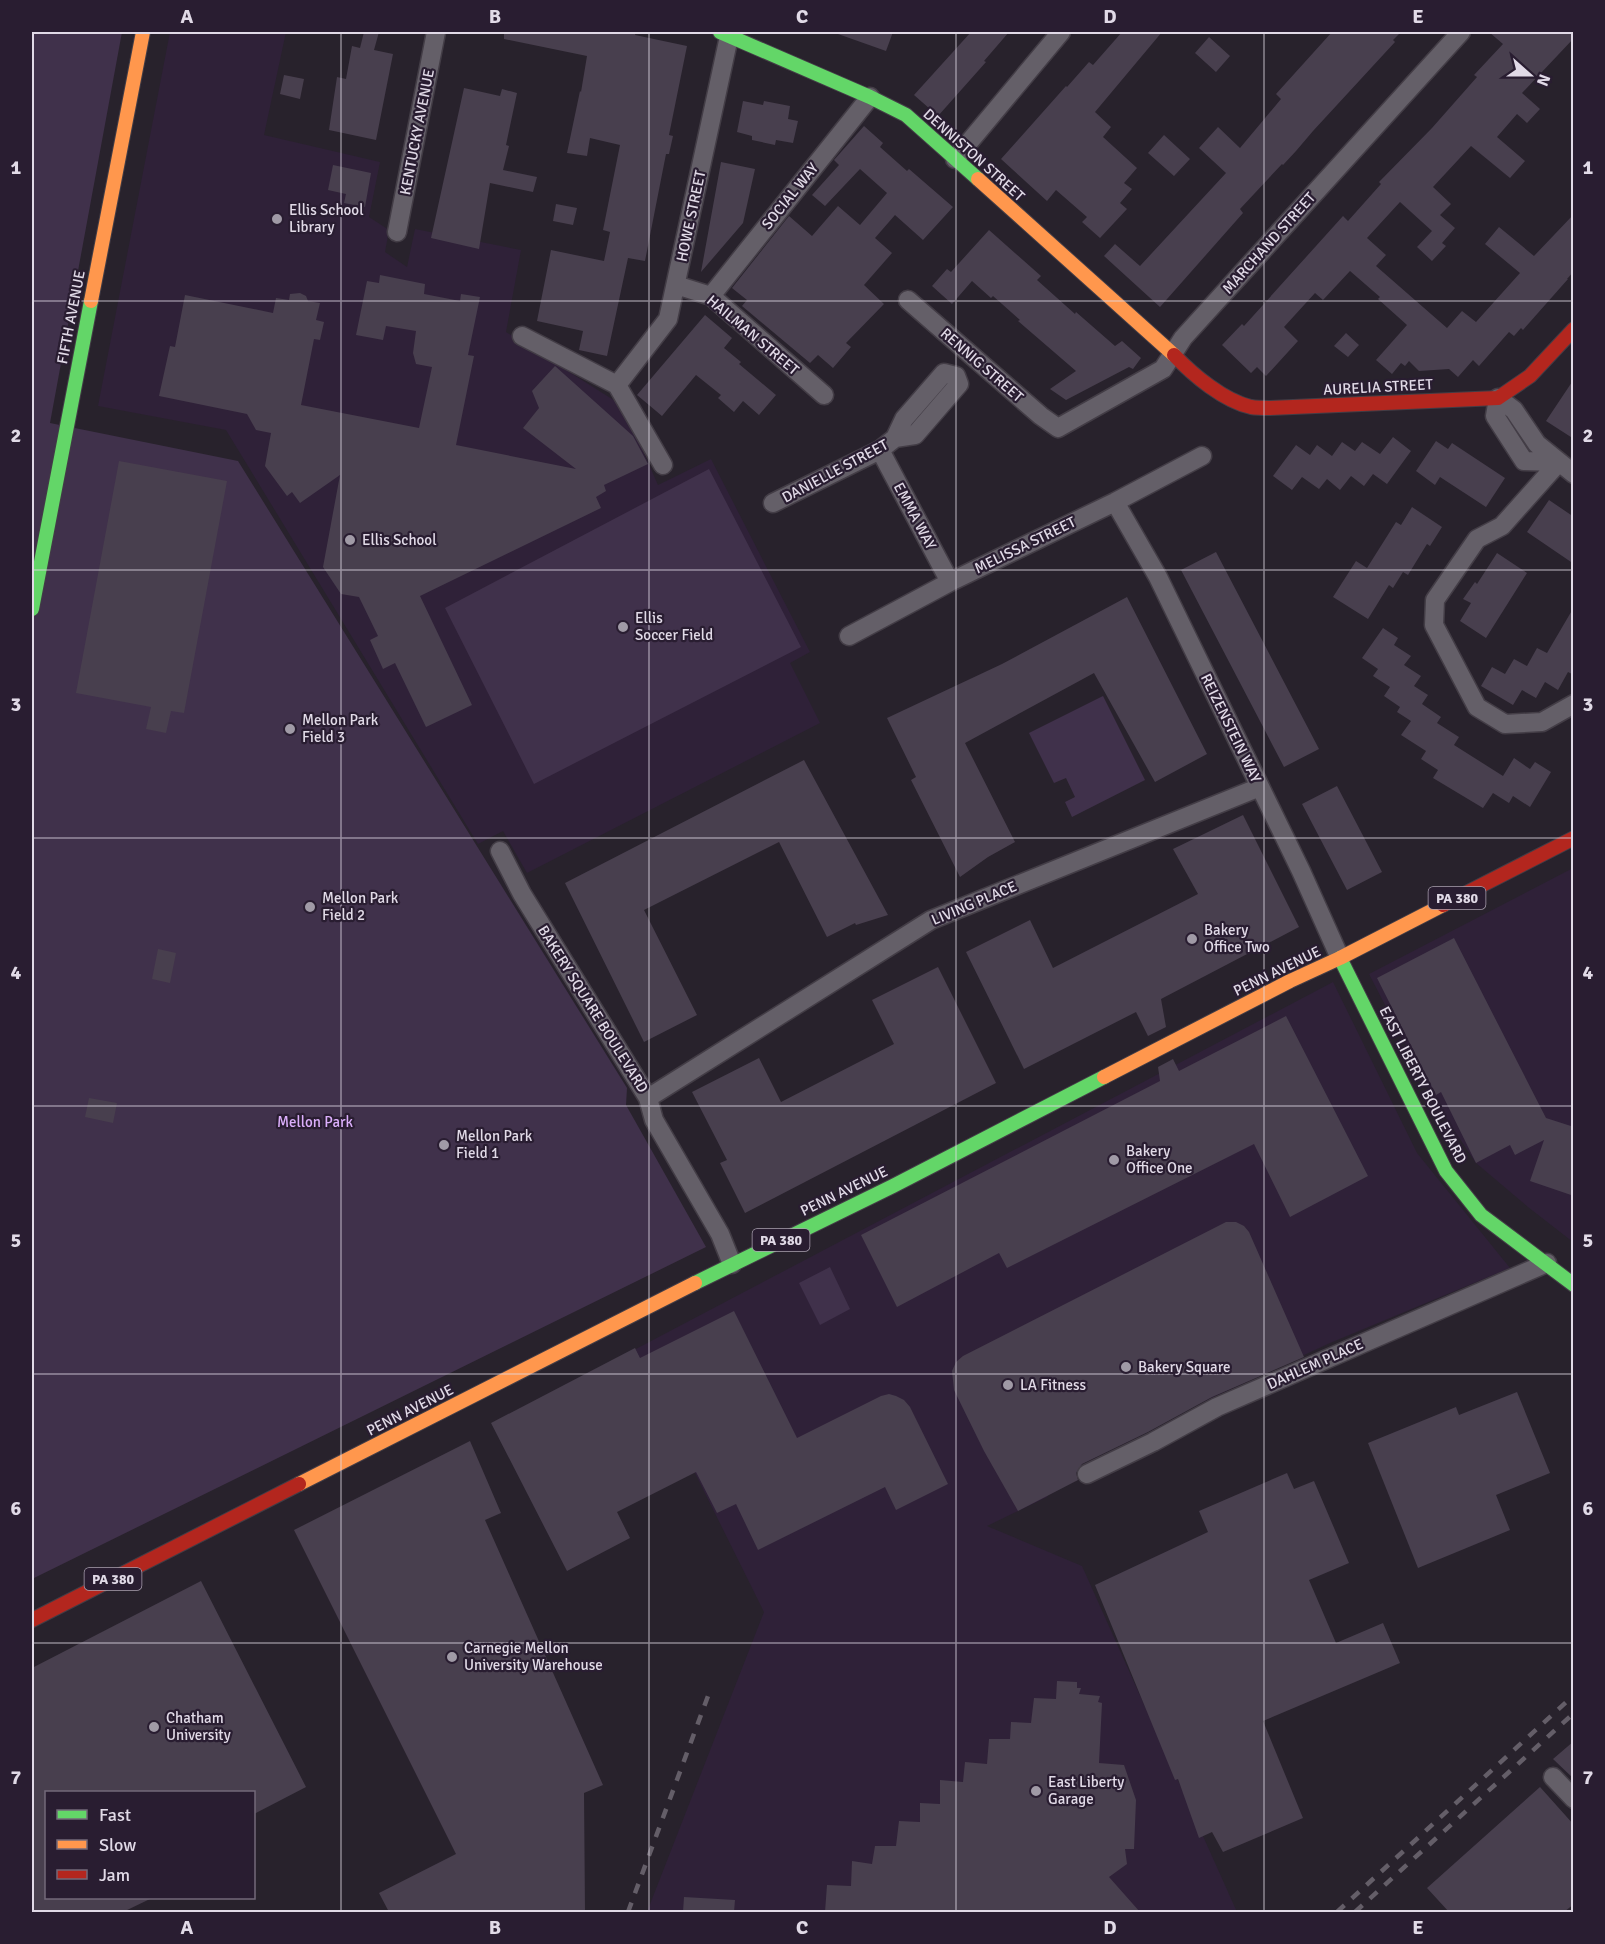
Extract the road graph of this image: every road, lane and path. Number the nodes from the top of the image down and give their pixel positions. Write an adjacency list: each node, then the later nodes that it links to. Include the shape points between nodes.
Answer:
1 (143, 32): 28 (main road, FIFTH AVENUE)
2 (436, 32): 8 (street, KENTUCKY AVENUE)
3 (1061, 32): 7 (street)
4 (1461, 32): 14 (street, MARCHAND STREET, via 1184,338)
5 (727, 33): 6 (main road, DENNISTON STREET); 9 (street, HOWE STREET)
6 (870, 98): 7 (main road, DENNISTON STREET, via 906,115); 10 (street, SOCIAL WAY)
7 (955, 159): 14 (main road, DENNISTON STREET)
8 (397, 232)
9 (676, 285): 10 (street, HAILMAN STREET); 15 (street, HOWE STREET, via 668,319)
10 (711, 296): 16 (street, HAILMAN STREET)
11 (908, 300): 18 (street, RENNIG STREET)
12 (1574, 329): 17 (main road, via 1530,376)
13 (522, 336): 15 (street)
14 (1173, 355): 17 (main road, AURELIA STREET, via 1229,399 1252,407); 18 (street, MARCHAND STREET, via 1163,369)
15 (617, 385): 23 (street)
16 (824, 395)
17 (1498, 398): 22 (street, via 1514,410 1538,444)
18 (1058, 428)
19 (895, 438): 20 (street, DANIELLE STREET)
20 (880, 450): 26 (street, DANIELLE STREET); 27 (street, EMMA WAY)
21 (1202, 456): 25 (street, MELISSA STREET)
22 (1559, 462): 24 (street); 30 (street, via 1502,526 1477,539 1435,600 1434,625 1477,707 1505,724 1542,722)
23 (663, 465)
24 (1574, 474)
25 (1115, 502): 27 (street, MELISSA STREET); 31 (street, REIZENSTEIN WAY, via 1158,578)
26 (773, 503)
27 (950, 582): 29 (street, MELISSA STREET)
28 (32, 609)
29 (849, 636)
30 (1574, 704)
31 (1260, 787): 34 (street, REIZENSTEIN WAY); 35 (street, LIVING PLACE, via 931,920)
32 (1574, 838): 34 (main road, PENN AVENUE / PA 380)
33 (501, 851): 35 (street, BAKERY SQUARE BOULEVARD, via 522,894)
34 (1340, 958): 36 (main road, EAST LIBERTY BOULEVARD, via 1446,1171 1481,1215); 37 (main road, PENN AVENUE / PA 380)
35 (648, 1098): 37 (street, BAKERY SQUARE BOULEVARD, via 654,1120 720,1234)
36 (1547, 1263): 38 (main road, EAST LIBERTY BOULEVARD); 39 (street, DAHLEM PLACE, via 1217,1407)
37 (732, 1264): 40 (main road, PENN AVENUE / PA 380)
38 (1574, 1285)
39 (1087, 1474)
40 (32, 1620)
41 (1553, 1777): 42 (street)
42 (1574, 1799)

